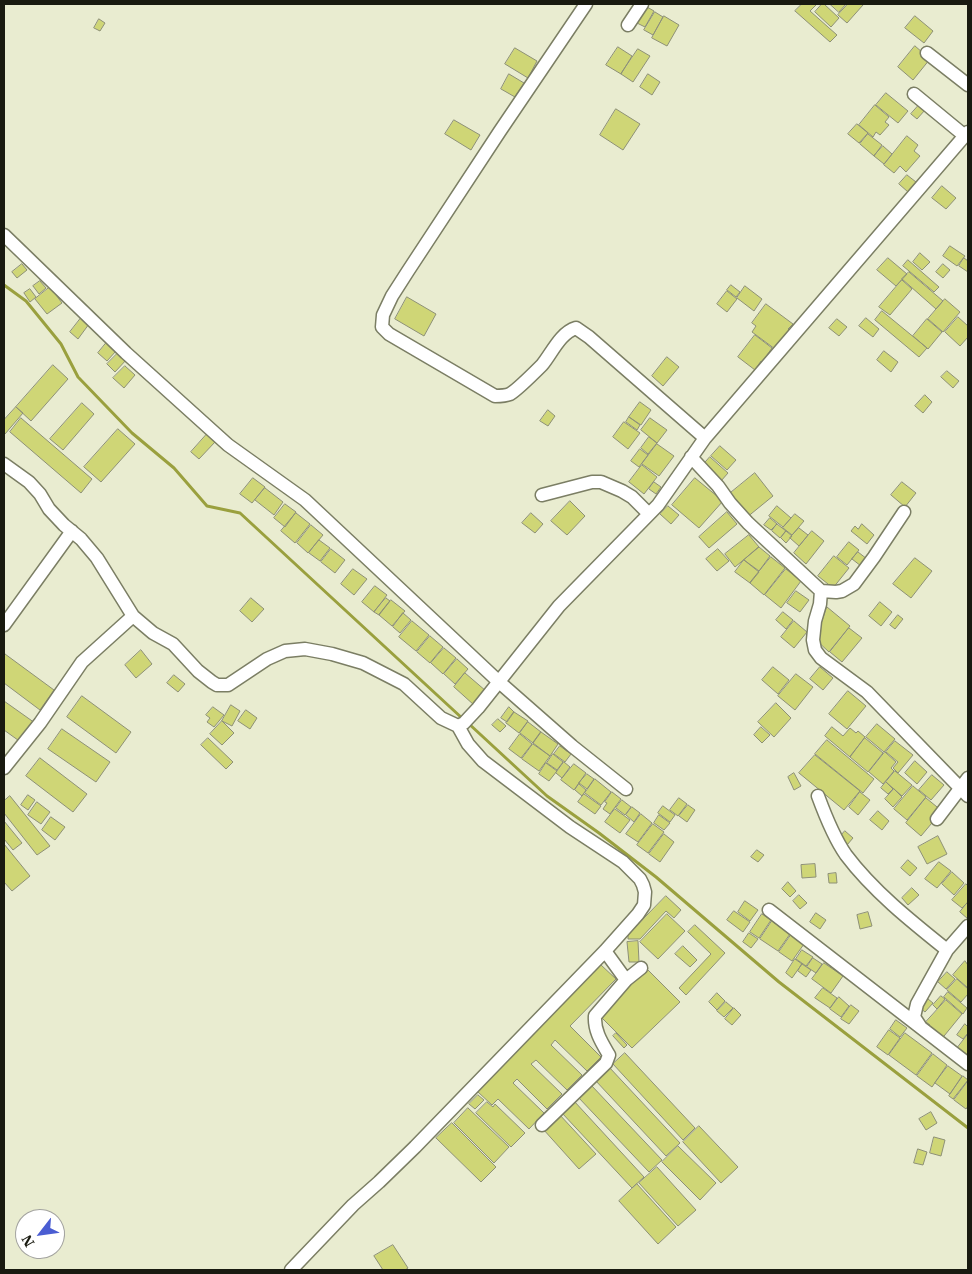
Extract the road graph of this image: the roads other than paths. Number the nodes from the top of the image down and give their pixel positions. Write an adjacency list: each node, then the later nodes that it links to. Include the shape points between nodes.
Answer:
1 (586, 4): 9 (street, via 392,296 383,315 382,326 389,334 495,396 512,393 542,364 566,334 576,328)
2 (642, 4): 3 (street)
3 (628, 25)
4 (926, 53): 5 (street)
5 (968, 86)
6 (914, 94): 7 (street)
7 (967, 134): 9 (street)
8 (4, 235): 19 (street, via 220,439 304,500)
9 (705, 438): 10 (street)
10 (691, 457): 14 (street); 16 (street, via 748,523)
11 (4, 464): 15 (street, via 29,482 49,510)
12 (542, 495): 14 (street, via 601,482 632,497)
13 (904, 512): 16 (street, via 854,584 842,591)
14 (649, 514): 19 (street, via 559,606)
15 (72, 531): 17 (street, via 97,558); 18 (street)
16 (821, 592): 24 (street, via 815,620 815,650 867,692)
17 (133, 616): 20 (street, via 152,633 173,644 198,671 217,685 228,685 285,651 304,649 363,663 404,684 441,718); 21 (street, via 82,662)
18 (4, 625)
19 (498, 681): 20 (street); 23 (street)
20 (461, 724): 30 (street, via 468,744 483,761 624,862 640,879 645,892 644,905)
21 (4, 768)
22 (968, 778): 24 (street)
23 (626, 789)
24 (964, 792): 26 (street)
25 (818, 796): 29 (street, via 825,817 845,854 887,899)
26 (937, 819)
27 (769, 910): 33 (street)
28 (968, 926): 29 (street)
29 (947, 950): 33 (street, via 918,1004 914,1017)
30 (605, 951): 32 (street); 36 (street)
31 (641, 968): 32 (street)
32 (626, 980): 35 (street, via 595,1016 599,1040 609,1055 606,1063)
33 (920, 1026): 34 (street)
34 (968, 1064)
35 (542, 1125)
36 (291, 1270)

